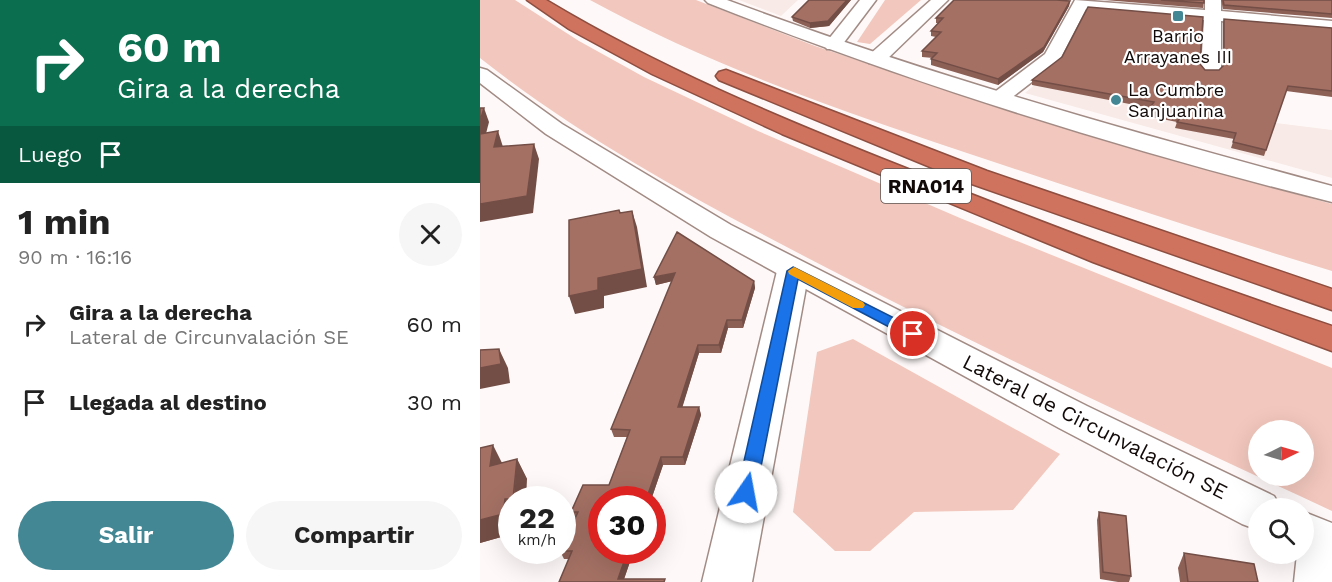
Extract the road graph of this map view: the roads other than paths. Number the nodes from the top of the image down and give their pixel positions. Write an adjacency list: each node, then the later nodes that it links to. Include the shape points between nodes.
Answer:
1 (535, 0): 17 (highway, RNA014, via 625,52 774,122 950,196)
2 (572, 0): 14 (highway, RNA014, via 742,83)
3 (713, 0): 9 (street)
4 (868, 0): 9 (street)
5 (940, 0): 10 (street)
6 (1082, 2): 7 (street); 13 (street, via 1052,57)
7 (1213, 8): 8 (street); 11 (street)
8 (1332, 26)
9 (833, 45): 10 (street)
10 (876, 59): 13 (street)
11 (1211, 69)
12 (486, 82): 16 (street, Lateral de Circunvalación SE, via 648,188)
13 (999, 99): 15 (street)
14 (978, 177): 18 (highway); 19 (highway, RNA014)
15 (1332, 194)
16 (793, 271): 22 (street, Lateral de Circunvalación SE); 23 (street)
17 (1178, 283): 20 (highway, RNA014); 21 (highway)
18 (1332, 284)
19 (1332, 300)
20 (1332, 339)
21 (1332, 346)
22 (1248, 505)
23 (727, 582)

